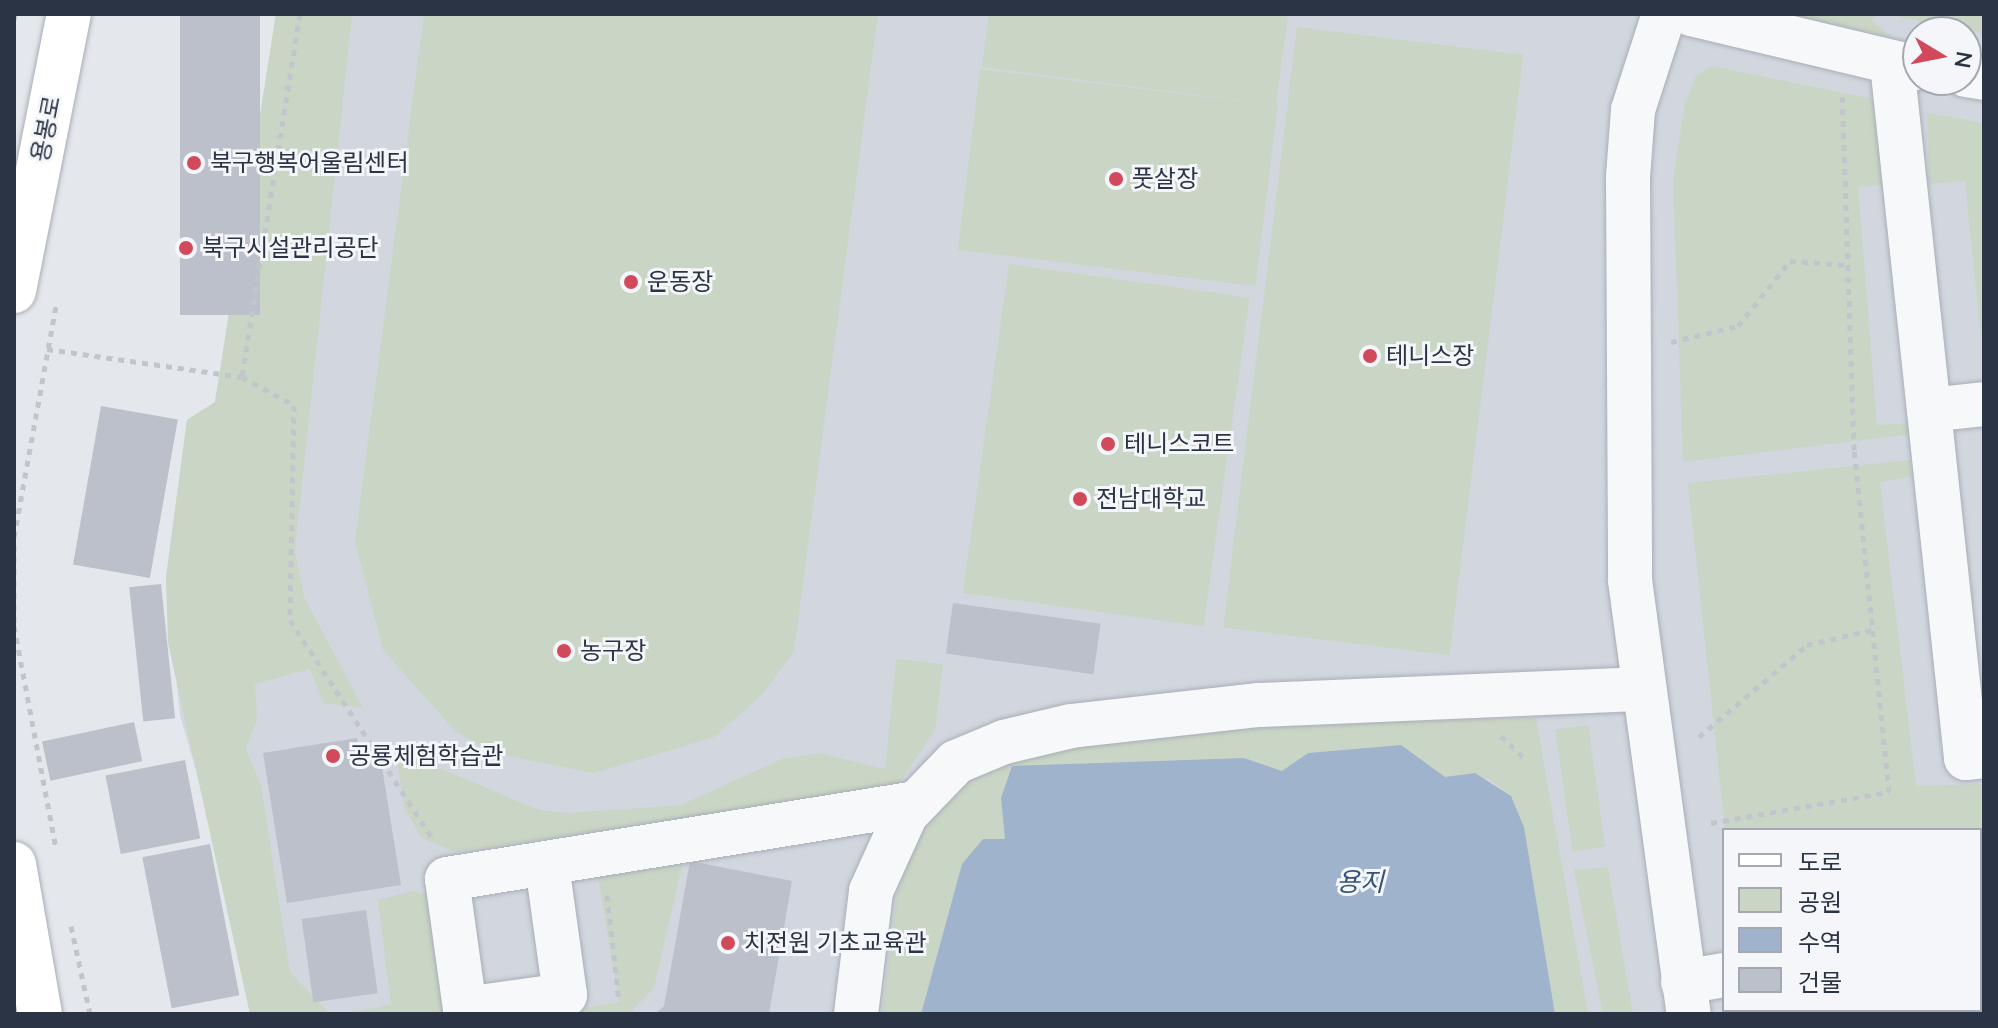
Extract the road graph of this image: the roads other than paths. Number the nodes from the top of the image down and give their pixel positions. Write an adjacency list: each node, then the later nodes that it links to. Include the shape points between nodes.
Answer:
1 (69, 14): 6 (main road, 용봉로)
2 (1664, 14): 9 (lane, via 1633,110 1628,176 1629,551)
3 (1691, 14): 4 (lane)
4 (1902, 65)
5 (1907, 96): 8 (lane)
6 (14, 291)
7 (1984, 404): 8 (lane)
8 (1929, 410): 10 (lane, via 1966,758)
9 (1640, 689): 11 (lane, via 1259,705 1071,726 956,762); 14 (lane)
10 (1984, 756)
11 (912, 804): 13 (lane); 16 (lane, via 871,891)
12 (14, 864): 15 (main road)
13 (547, 865)
14 (1699, 990)
15 (40, 1014)
16 (856, 1014)

